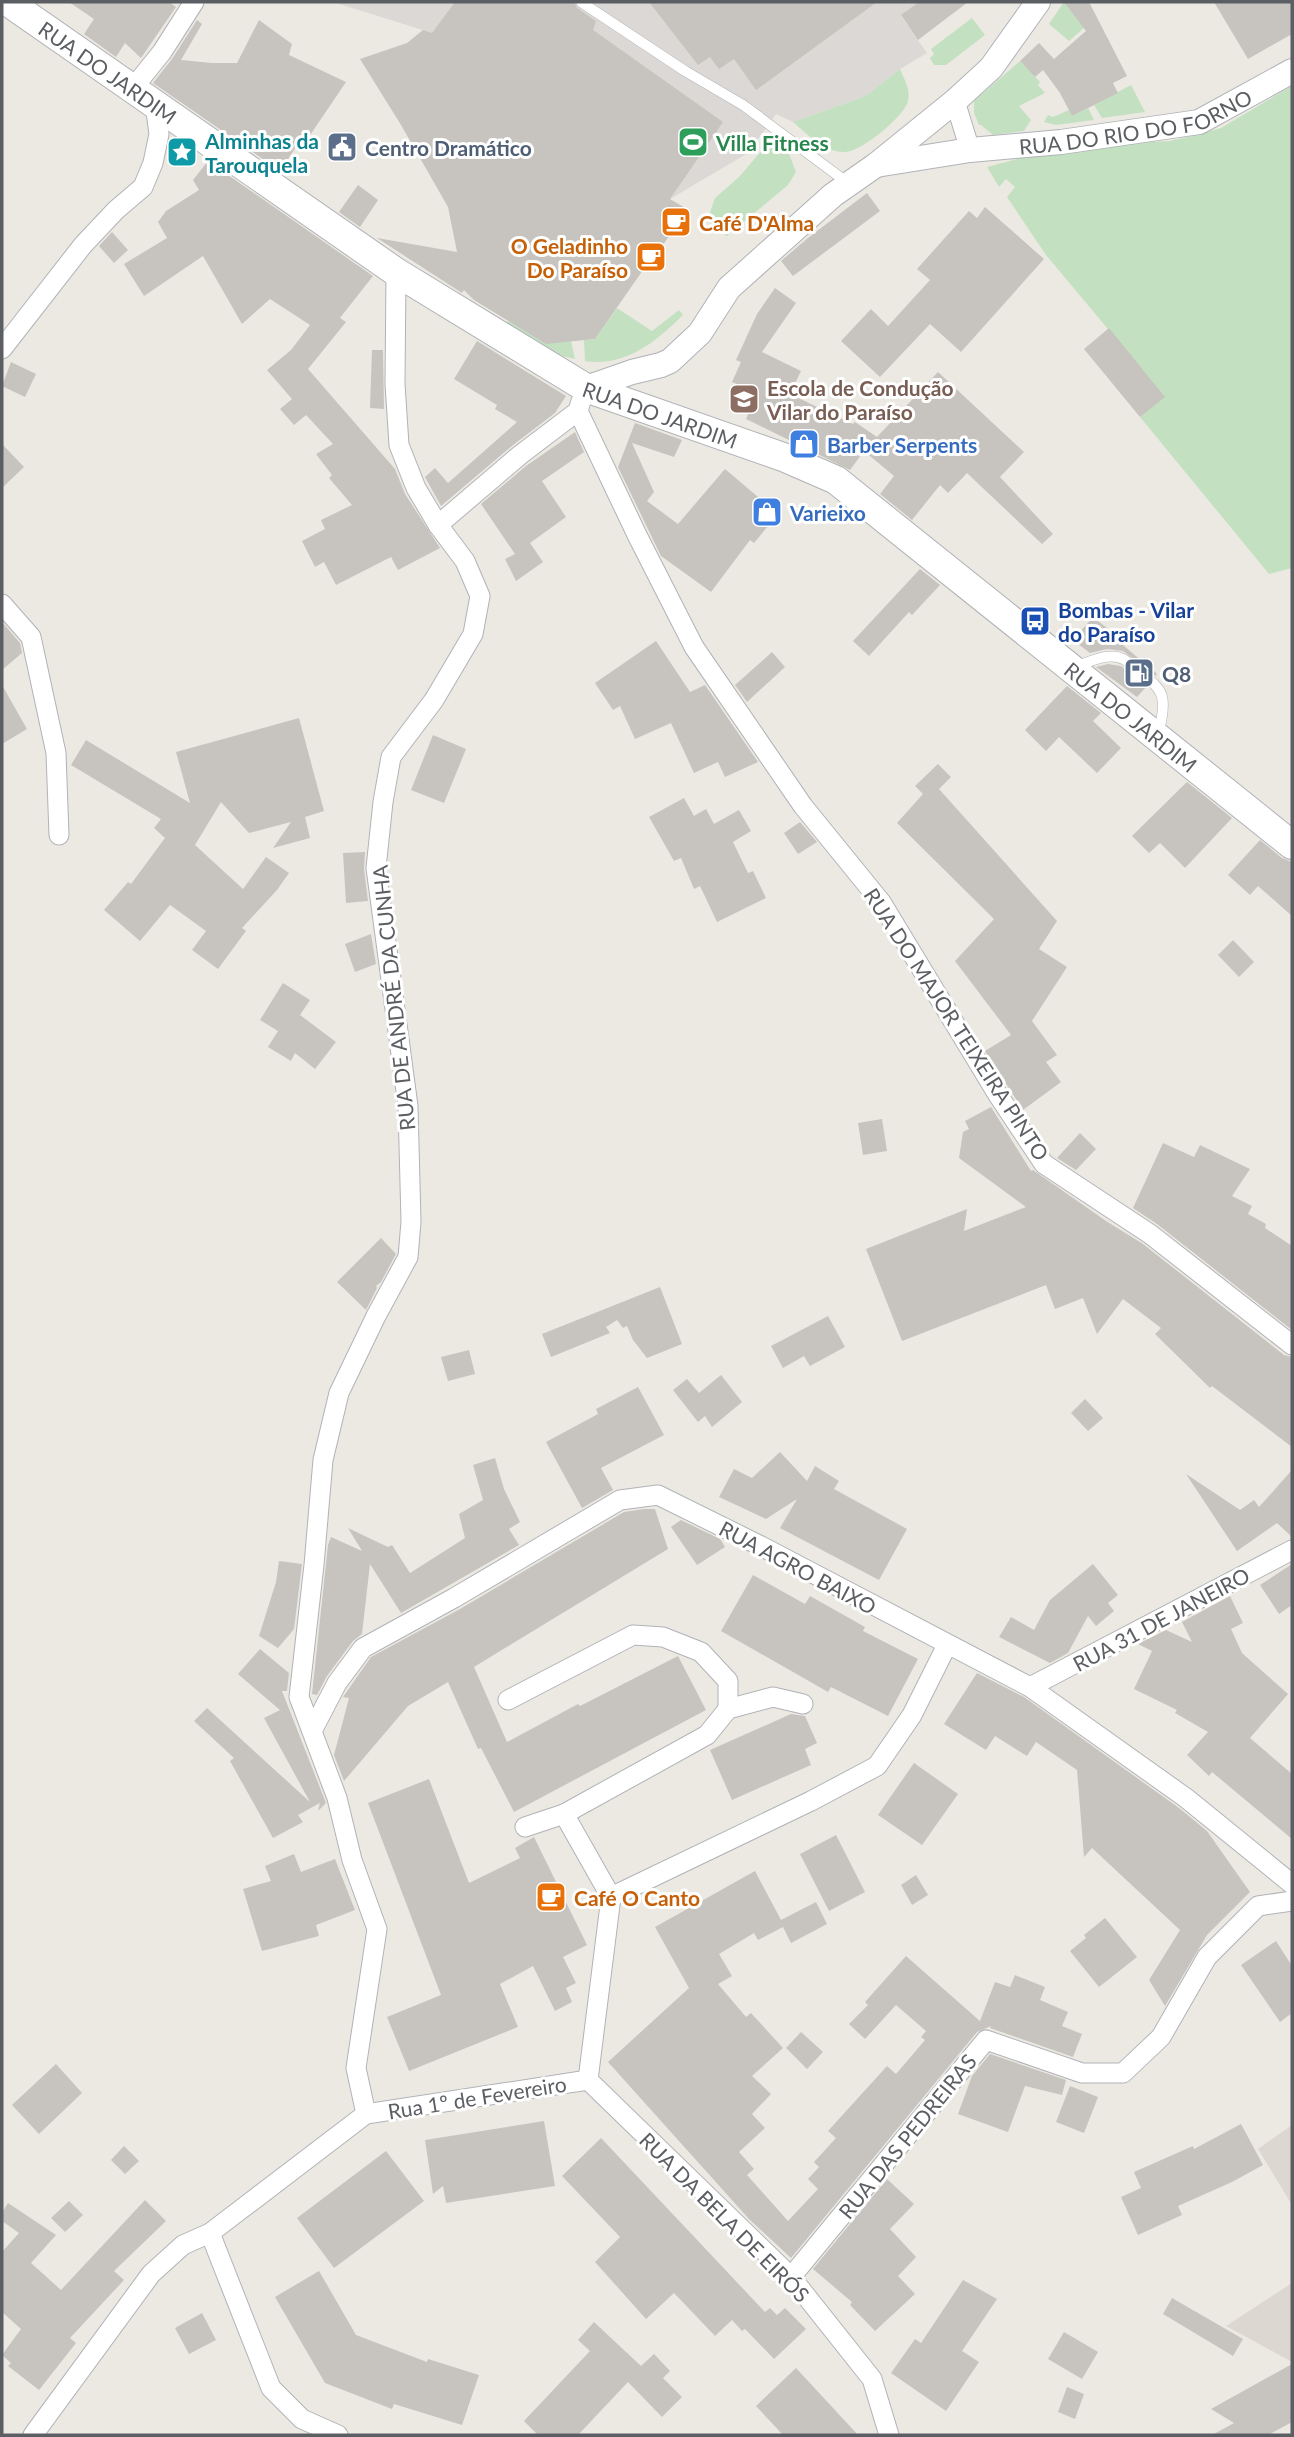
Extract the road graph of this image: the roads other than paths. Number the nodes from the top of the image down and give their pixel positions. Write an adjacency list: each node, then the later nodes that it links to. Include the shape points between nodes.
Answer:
1 (8, 2): 6 (main road, RUA DO JARDIM)
2 (194, 2): 6 (street, via 162,52)
3 (581, 2): 10 (lane, via 743,105)
4 (1038, 2): 7 (street, via 991,68)
5 (1292, 71): 8 (street, RUA DO RIO DO FORNO, via 1199,122)
6 (144, 96): 11 (main road, RUA DO JARDIM); 12 (street, via 159,134 144,187 83,245)
7 (955, 101): 8 (street); 9 (street)
8 (970, 150): 9 (street, RUA DO RIO DO FORNO)
9 (876, 165): 10 (street)
10 (848, 183): 13 (street, via 729,288 700,333 670,360 632,372)
11 (396, 272): 13 (main road, RUA DO JARDIM); 14 (street, RUA DE ANDRÉ DA CUNHA, via 399,445 416,488)
12 (2, 348)
13 (582, 399): 14 (street); 16 (main road, RUA DO JARDIM, via 783,457 836,480); 20 (street, RUA DO MAJOR TEIXEIRA PINTO, via 638,537 694,647 803,806 881,902 1044,1164 1150,1234)
14 (438, 525): 27 (street, RUA DE ANDRÉ DA CUNHA, via 465,561 480,596 473,634 434,700 391,758 383,802 376,868 408,1105 411,1222 408,1257 339,1393 323,1460 299,1697)
15 (2, 604): 18 (street, via 31,637 56,753)
16 (1071, 667): 17 (main road, RUA DO JARDIM); 17 (lane, via 1111,656 1125,660 1160,690 1164,699)
17 (1157, 738): 19 (main road, RUA DO JARDIM)
18 (59, 835)
19 (1292, 845)
20 (1292, 1345)
21 (1292, 1550): 23 (street, RUA 31 DE JANEIRO)
22 (947, 1645): 23 (street, RUA AGRO BAIXO); 27 (street, RUA AGRO BAIXO, via 658,1494 620,1500 363,1648 337,1683); 31 (street, via 912,1715 877,1766)
23 (1030, 1687): 30 (street, RUA AGRO BAIXO, via 1186,1798)
24 (508, 1700): 26 (street, via 633,1635 663,1637 701,1653 728,1681)
25 (803, 1704): 26 (street, via 773,1697)
26 (728, 1709): 28 (street, via 707,1735)
27 (312, 1731): 34 (street, RUA DE ANDRÉ DA CUNHA, via 377,1929 356,2068)
28 (564, 1814): 29 (street); 31 (street)
29 (525, 1827)
30 (1292, 1884)
31 (611, 1897): 33 (street)
32 (1292, 1901): 36 (street, RUA DAS PEDREIRAS, via 1258,1906 1207,1957 1161,2037 1123,2073 1082,2073 986,2040)
33 (588, 2080): 34 (street, Rua 1º de Fevereiro); 36 (street, RUA DA BELA DE EIRÓS)
34 (366, 2114): 35 (street)
35 (210, 2233): 37 (street, via 183,2245 151,2274); 38 (street, via 271,2388 302,2419)
36 (791, 2277): 39 (street, RUA DA BELA DE EIRÓS, via 872,2379)
37 (33, 2435)
38 (338, 2435)
39 (890, 2435)

